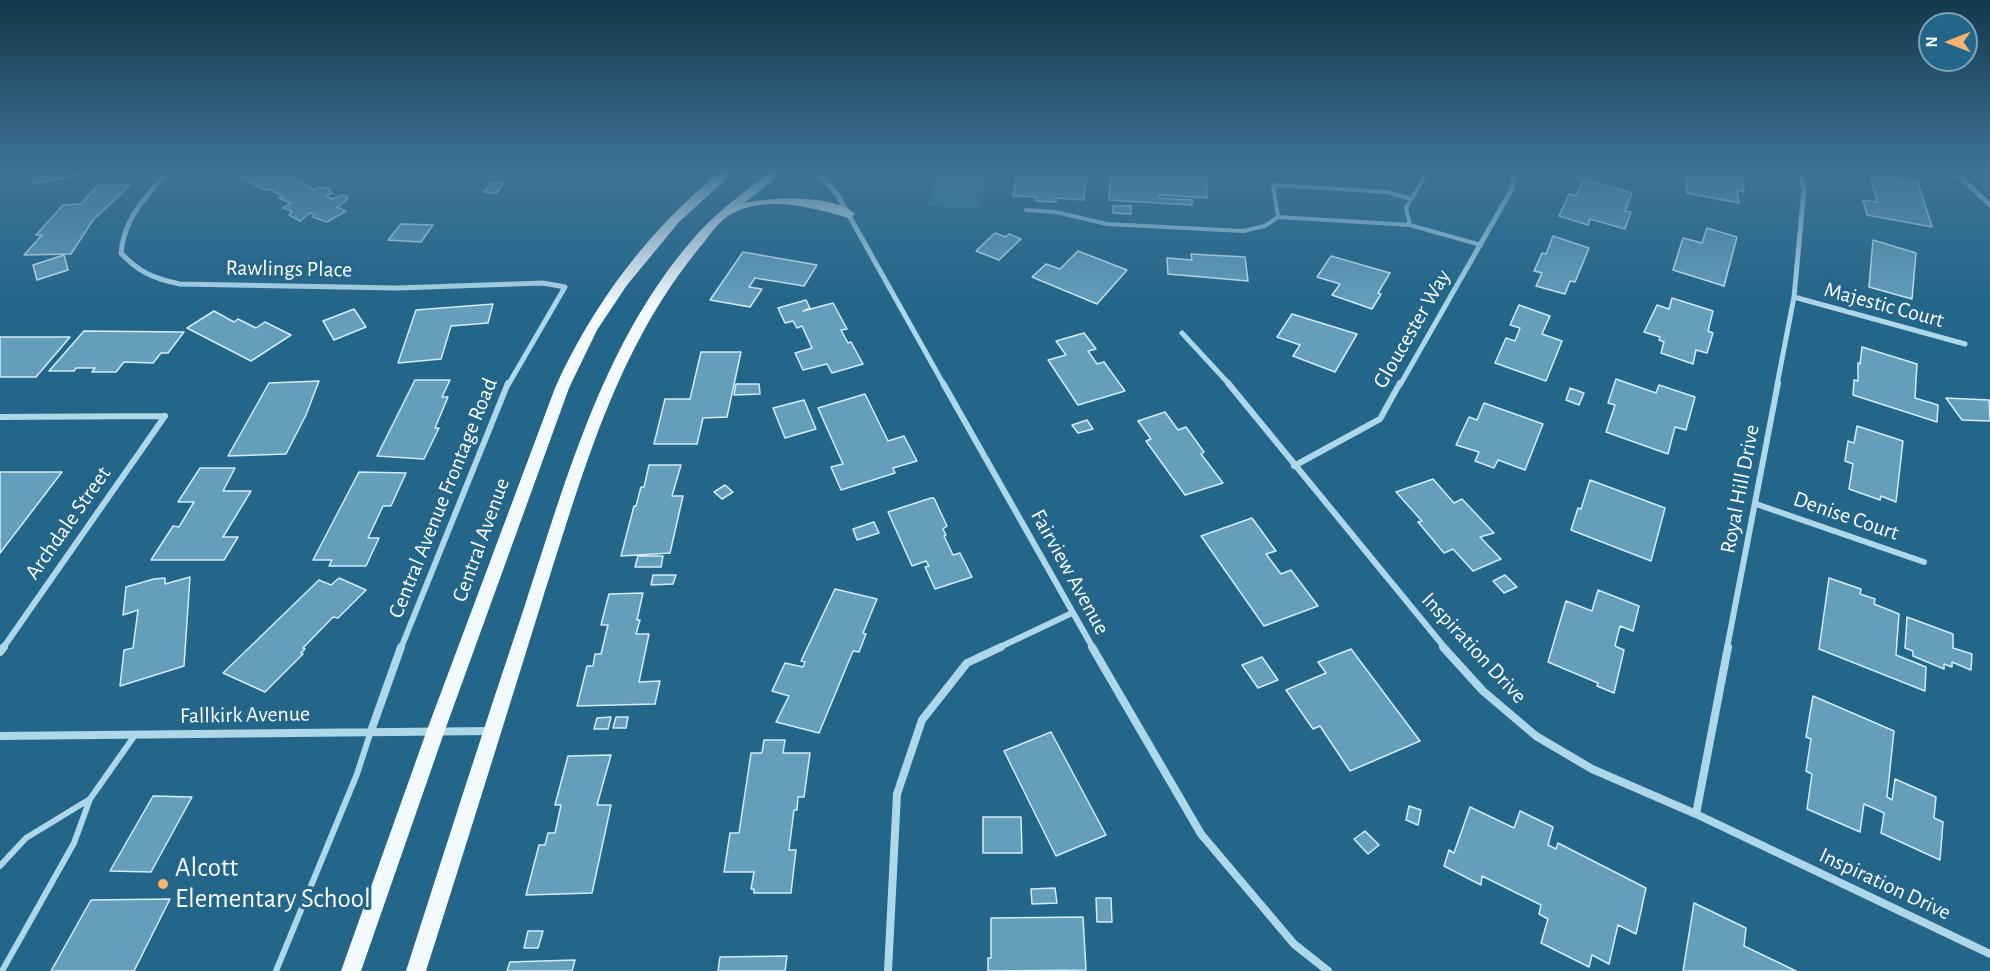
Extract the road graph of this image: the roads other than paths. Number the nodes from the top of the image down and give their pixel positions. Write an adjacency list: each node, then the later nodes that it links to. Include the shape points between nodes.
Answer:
1 (131, 215): 12 (street, Rawlings Place, via 121,236 121,253 135,269 157,280 180,284 397,288 543,283)
2 (682, 215): 22 (main road, Central Avenue, via 645,255 594,323 579,351)
3 (724, 215): 24 (main road, via 674,271 618,361 592,427)
4 (850, 215): 20 (street, Fairview Avenue)
5 (1070, 215): 9 (lane, via 1107,224 1243,231 1265,226)
6 (1408, 215): 10 (lane)
7 (1497, 215): 11 (street, Gloucester Way)
8 (1802, 215): 13 (street, Royal Hill Drive)
9 (1278, 217): 10 (lane)
10 (1410, 225): 11 (lane)
11 (1480, 245): 17 (street, Gloucester Way, via 1380,419)
12 (565, 287): 23 (street, Central Avenue Frontage Road, via 508,382 387,682)
13 (1794, 297): 15 (street, Majestic Court); 18 (street, Royal Hill Drive)
14 (1182, 333): 17 (street, Inspiration Drive, via 1224,378)
15 (1965, 344)
16 (0, 417): 21 (street, Archdale Street, via 165,416)
17 (1294, 466): 28 (street, Inspiration Drive, via 1483,691 1536,736 1592,769)
18 (1756, 504): 19 (street, Denise Court); 28 (street, Royal Hill Drive)
19 (1924, 562)
20 (1072, 613): 35 (street, via 967,663 922,720 897,794); 36 (street, Fairview Avenue, via 1201,834 1294,944)
21 (0, 652)
22 (436, 730): 23 (street, Fallkirk Avenue); 24 (street, Fallkirk Avenue); 33 (main road, Central Avenue)
23 (371, 731): 25 (street, Fallkirk Avenue); 32 (lane)
24 (491, 731): 34 (main road)
25 (135, 735): 26 (street, Fallkirk Avenue); 27 (lane)
26 (0, 736)
27 (90, 799): 29 (lane, via 26,838); 31 (lane, via 74,843)
28 (1696, 814): 30 (street, Inspiration Drive)
29 (0, 867)
30 (1990, 954)
31 (2, 971)
32 (276, 971)
33 (351, 971)
34 (416, 971)
35 (888, 971)
36 (1328, 971)

